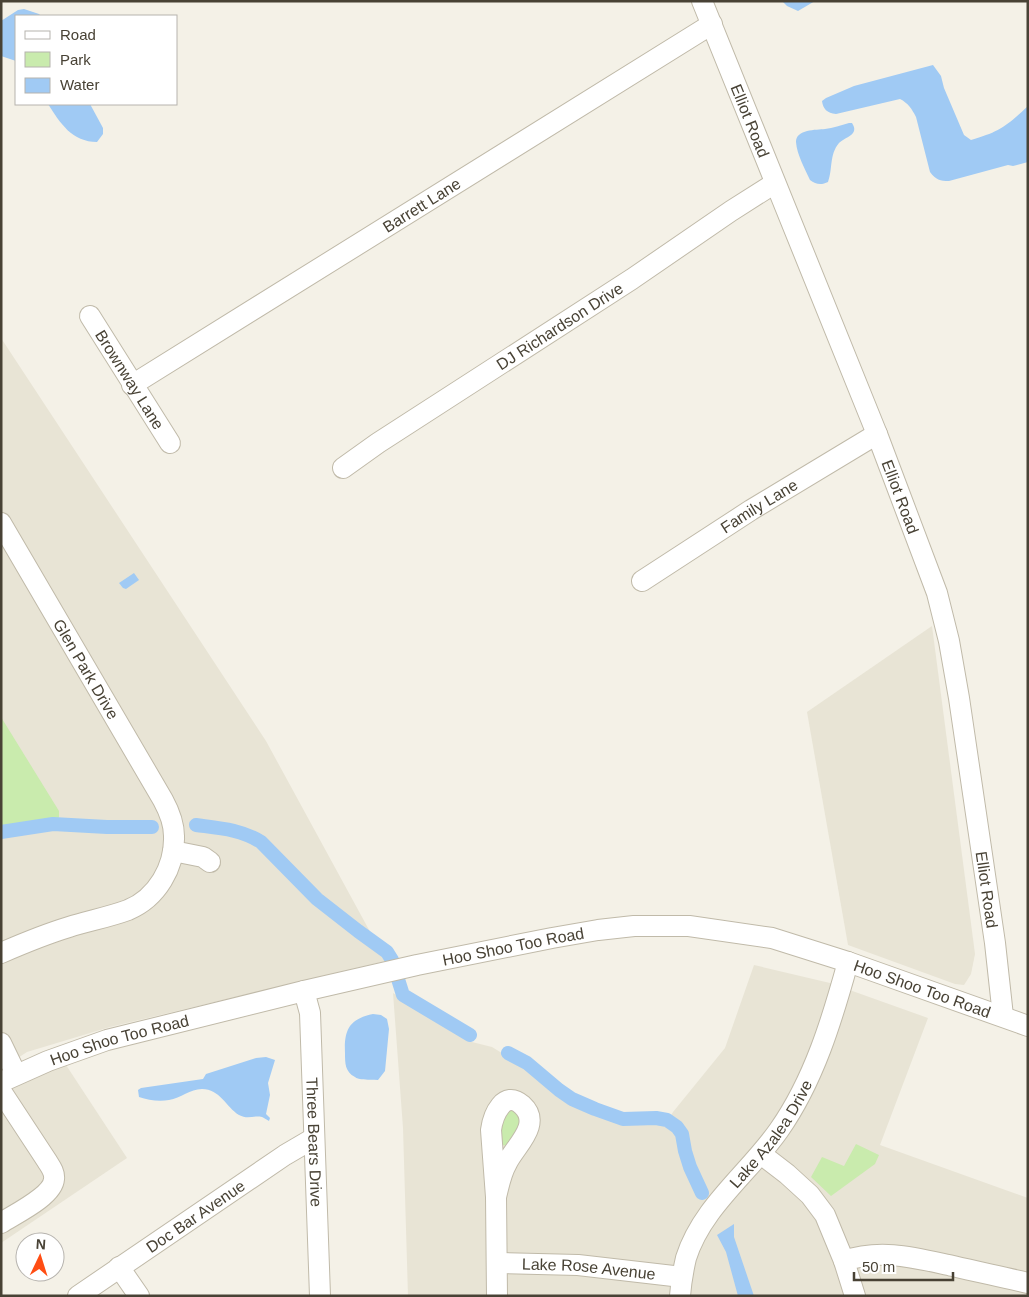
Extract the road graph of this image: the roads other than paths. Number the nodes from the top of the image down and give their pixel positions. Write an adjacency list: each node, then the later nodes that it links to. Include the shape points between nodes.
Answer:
1 (702, 1): 2 (street, Elliot Road)
2 (712, 24): 3 (street, Elliot Road); 5 (street, Barrett Lane)
3 (775, 183): 6 (street, Elliot Road); 8 (street, DJ Richardson Drive)
4 (90, 316): 5 (street, Brownway Lane)
5 (132, 385): 7 (street, Brownway Lane)
6 (877, 434): 10 (street, Family Lane); 16 (street, Elliot Road, via 937,593 950,641)
7 (170, 443)
8 (343, 468)
9 (1, 523): 11 (street, Glen Park Drive, via 170,815)
10 (642, 581)
11 (173, 851): 12 (street, via 203,857); 13 (street, via 158,886 129,909)
12 (210, 862)
13 (1, 953)
14 (848, 962): 15 (street, Hoo Shoo Too Road, via 772,938 712,928 665,925 598,930 396,970); 16 (street, Hoo Shoo Too Road); 22 (street, Lake Azalea Drive, via 814,1066 797,1102)
15 (304, 992): 19 (street, Hoo Shoo Too Road, via 106,1040); 21 (street, Three Bears Drive, via 310,1010)
16 (1003, 1016): 17 (street, Hoo Shoo Too Road)
17 (1028, 1026)
18 (1, 1043): 19 (street)
19 (9, 1078)
20 (1, 1091): 24 (street, via 47,1161 54,1178 47,1193)
21 (314, 1138): 27 (street, Doc Bar Avenue); 32 (street, Three Bears Drive)
22 (760, 1154): 25 (street, via 810,1195 825,1215); 29 (street, Lake Azalea Drive, via 703,1223 691,1246)
23 (496, 1197): 26 (street)
24 (1, 1223)
25 (844, 1261): 28 (street, via 860,1255 900,1255); 34 (street)
26 (496, 1263): 29 (street, Lake Rose Avenue, via 578,1265); 33 (street)
27 (119, 1268): 30 (street, Doc Bar Avenue); 31 (street)
28 (1028, 1283)
29 (681, 1287)
30 (78, 1296)
31 (139, 1296)
32 (320, 1296)
33 (498, 1296)
34 (856, 1296)

